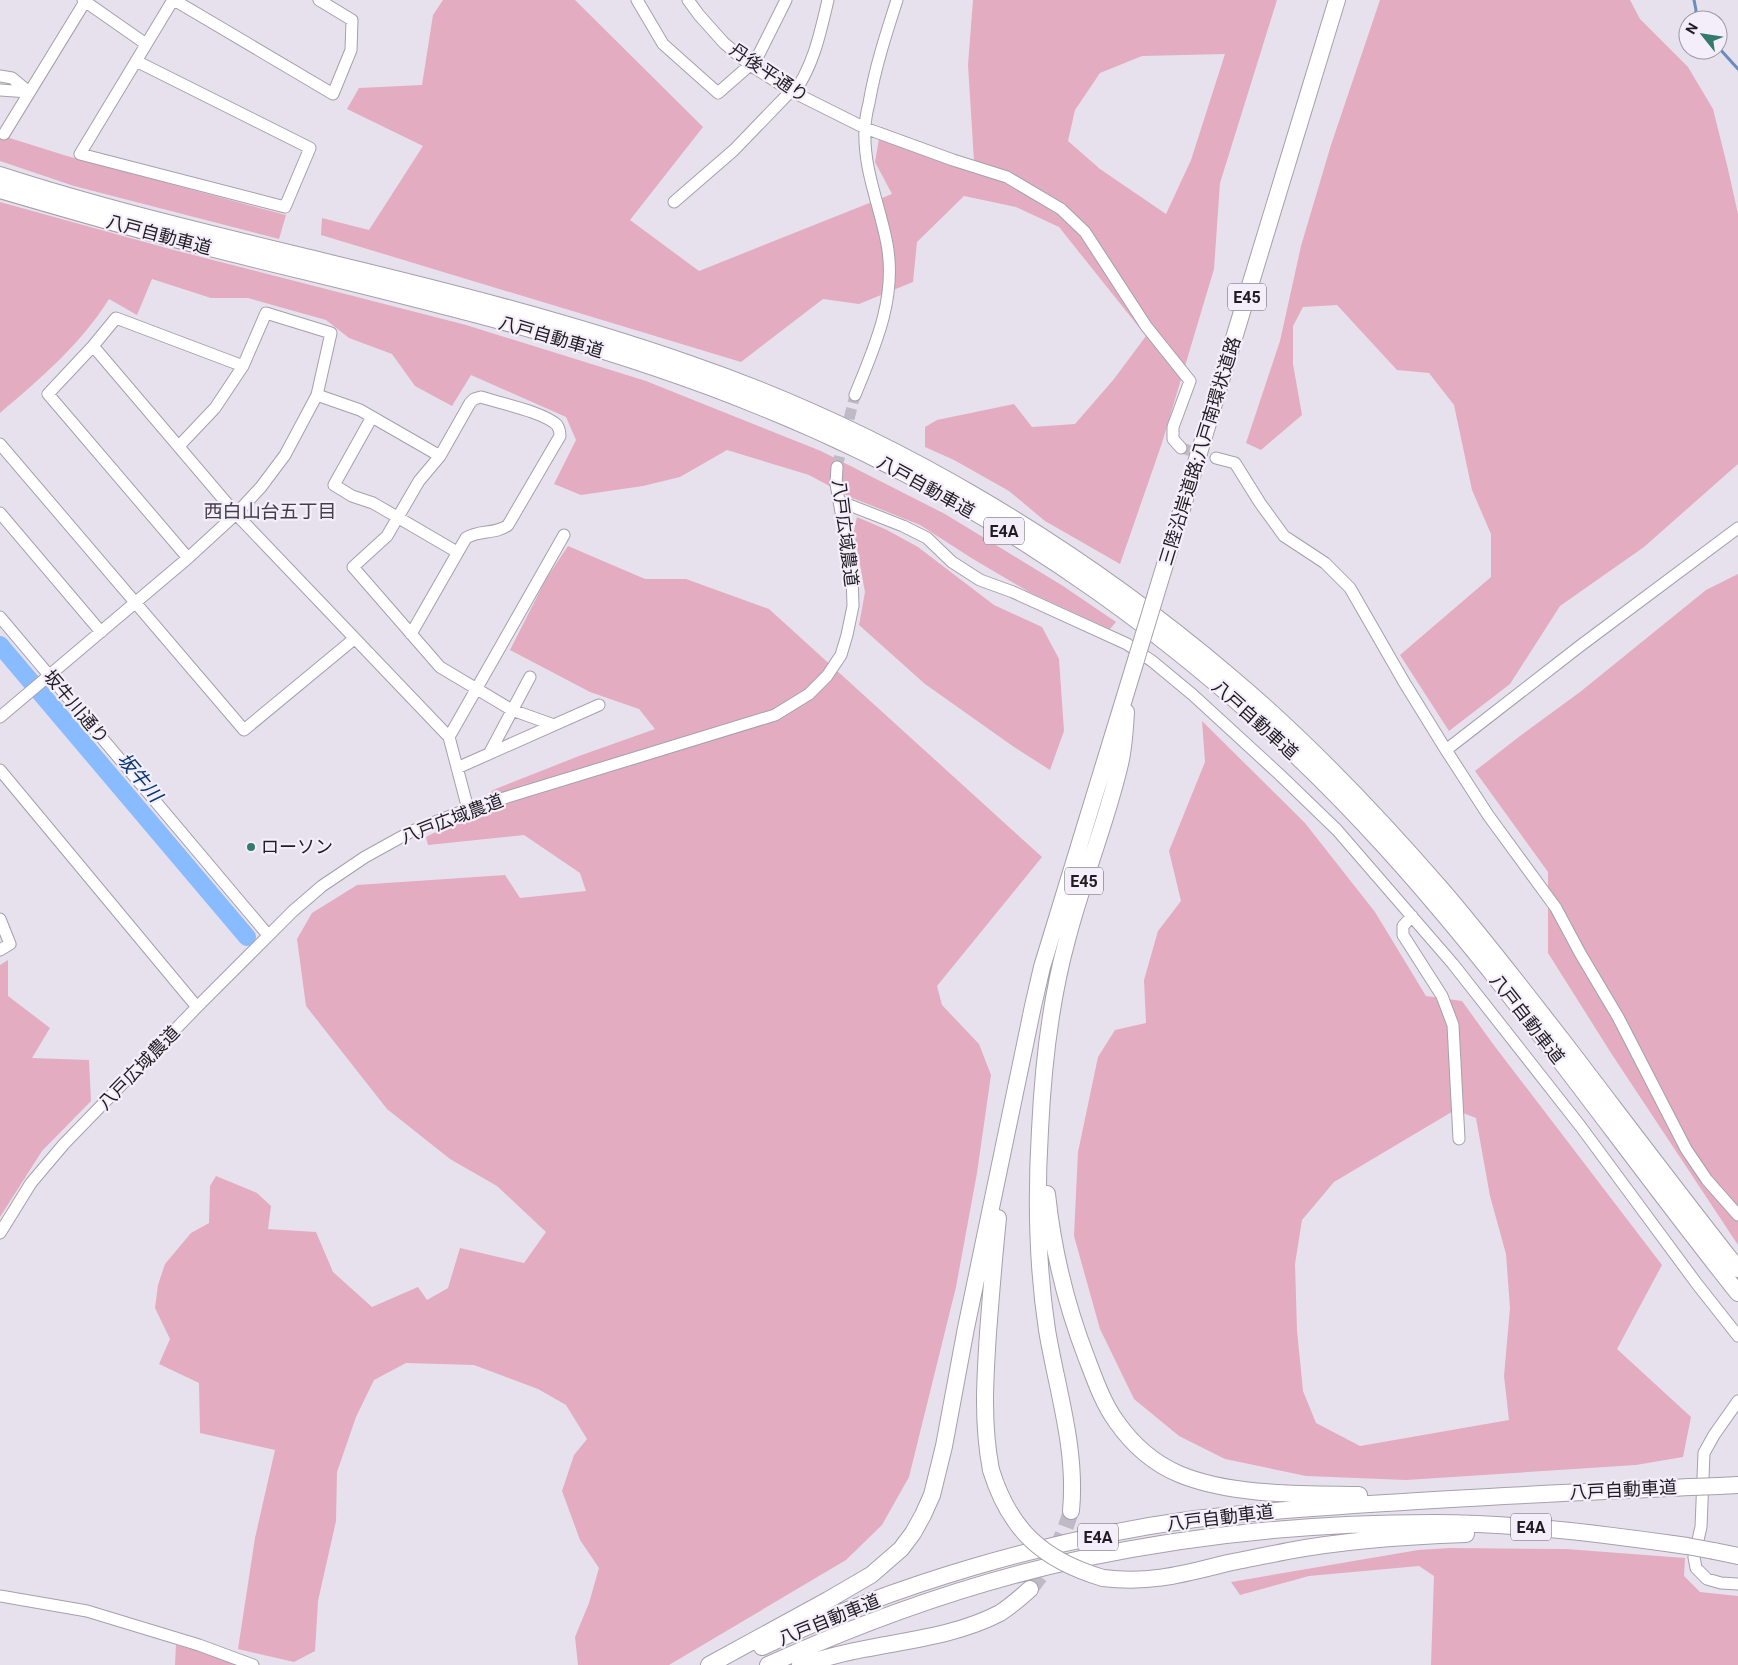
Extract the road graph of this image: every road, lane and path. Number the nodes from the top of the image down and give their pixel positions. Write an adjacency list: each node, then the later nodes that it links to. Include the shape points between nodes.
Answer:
1 (85, 0): 10 (street); 15 (street)
2 (173, 0): 3 (street, via 333,94 351,50 352,20); 10 (street)
3 (319, 0)
4 (636, 0): 12 (street, via 663,44 718,93)
5 (688, 0): 12 (street, 丹後平通り, via 724,43)
6 (786, 0): 12 (street, via 759,54)
7 (828, 0): 16 (street, via 820,37 806,76)
8 (897, 0): 17 (street, via 871,89)
9 (1337, 0): 46 (highway, 三陸沿岸道路;八戸南環状道路 / E45, bridge)
10 (146, 44): 11 (street)
11 (136, 61): 11 (street, via 310,148 285,207 80,154)
12 (750, 65): 16 (street, 丹後平通り)
13 (0, 76): 15 (street, via 12,78)
14 (0, 90): 15 (street)
15 (30, 92): 18 (street)
16 (792, 92): 17 (street, 丹後平通り); 21 (street, via 734,150)
17 (865, 128): 24 (street, via 866,157 891,272 888,299 877,339); 29 (street, 丹後平通り, via 1008,177 1061,209 1085,232 1146,326 1190,381 1173,427 1173,439)
18 (4, 134)
19 (0, 175): 70 (highway, 八戸自動車道 / E4A, via 110,207 582,328 692,364 856,431 934,472 1030,529 1142,606 1232,678 1346,785 1479,934)
20 (0, 190): 71 (highway, 八戸自動車道 / E4A, via 91,217 566,339 673,374 833,437 1013,536 1133,617 1224,690 1332,791 1466,941)
21 (674, 202)
22 (93, 346): 23 (street, via 116,318); 28 (street); 40 (street, via 48,394)
23 (243, 366): 25 (street, via 266,313 331,333); 28 (street, via 215,408)
24 (855, 394)
25 (317, 395): 26 (street); 35 (street, via 276,469)
26 (372, 417): 30 (street); 36 (street, via 334,485)
27 (0, 444): 41 (street)
28 (179, 446): 35 (street)
29 (1181, 448)
30 (440, 456): 36 (street, via 419,481); 39 (street, via 470,403 477,398 535,414 560,431 508,525 501,530 474,533 466,538)
31 (1216, 458): 55 (street, via 1235,464 1284,536 1325,563 1350,588)
32 (837, 467): 33 (street, 八戸広域農道)
33 (839, 501): 59 (street, 八戸広域農道, via 852,574 853,606 841,655 809,694 775,715); 60 (street, via 927,538 952,562 980,580 1114,637 1152,661 1258,754 1337,830)
34 (0, 513): 43 (street)
35 (236, 514): 40 (street); 45 (street)
36 (398, 518): 39 (street); 44 (street, via 387,536 353,567)
37 (1738, 528): 55 (street)
38 (564, 535): 49 (street)
39 (458, 552): 44 (street)
40 (188, 558): 41 (street)
41 (136, 603): 43 (street); 45 (street, via 244,730)
42 (1, 622): 48 (street, 坂牛川通り)
43 (101, 632): 48 (street)
44 (411, 634): 49 (street, via 440,667)
45 (354, 639): 54 (street)
46 (1134, 666): 65 (highway, 三陸沿岸道路;八戸南環状道路 / E45, via 1042,967); 66 (highway, 三陸沿岸道路;八戸南環状道路 / E45, via 1120,764 1058,975)
47 (530, 677): 51 (street)
48 (47, 679): 52 (street); 62 (street, 坂牛川通り)
49 (477, 689): 51 (street); 54 (street)
50 (599, 705): 53 (street)
51 (512, 710): 53 (street); 56 (street)
52 (0, 717)
53 (554, 725): 56 (street)
54 (449, 738): 57 (street)
55 (1446, 750): 68 (street, via 1556,908 1618,1017 1686,1149 1707,1180)
56 (489, 754): 57 (street)
57 (457, 768): 59 (street)
58 (0, 770): 64 (street)
59 (468, 809): 62 (street, 八戸広域農道, via 412,831 365,857 322,886)
60 (1412, 916): 67 (street, via 1402,926 1403,935 1442,996 1453,1025); 72 (street, via 1581,1128)
61 (0, 920): 63 (street, via 10,944)
62 (268, 935): 64 (street, 八戸広域農道)
63 (0, 950)
64 (198, 1007): 69 (street, 八戸広域農道, via 59,1150 31,1182)
65 (1019, 1075): 77 (highway, bridge, via 1000,1202 986,1353 985,1422 991,1470 1005,1507 1024,1533 1037,1544 1073,1568 1103,1578 1142,1581 1290,1551 1367,1540 1466,1534); 83 (highway, via 944,1446 932,1495 923,1515 901,1549 871,1575)
66 (1043, 1092): 75 (highway, via 1044,1170 1053,1245 1062,1286 1103,1397 1115,1419 1142,1451 1179,1474 1234,1488 1337,1494); 76 (highway, via 1038,1168 1039,1250 1047,1328 1071,1453)
67 (1459, 1139)
68 (1738, 1215)
69 (0, 1233)
70 (1738, 1269)
71 (1738, 1293)
72 (1738, 1336)
73 (1738, 1401): 79 (street, via 1704,1453 1701,1527 1694,1557 1696,1568 1707,1579)
74 (1738, 1485): 75 (highway, 八戸自動車道 / E4A, bridge)
75 (1492, 1496): 84 (highway, 八戸自動車道 / E4A, via 1299,1508 1193,1520 1086,1539 972,1568 878,1599)
76 (1071, 1511)
77 (1594, 1535): 78 (highway, 八戸自動車道 / E4A, bridge); 85 (highway, 八戸自動車道 / E4A, via 1536,1528 1433,1523 1315,1527 1170,1543 1084,1558 965,1590 864,1625)
78 (1738, 1556)
79 (1738, 1584)
80 (1030, 1589): 86 (highway, via 1000,1612 965,1627)
81 (0, 1596): 82 (street, via 87,1611)
82 (253, 1665)
83 (709, 1665)
84 (724, 1665)
85 (768, 1665)
86 (800, 1665)

